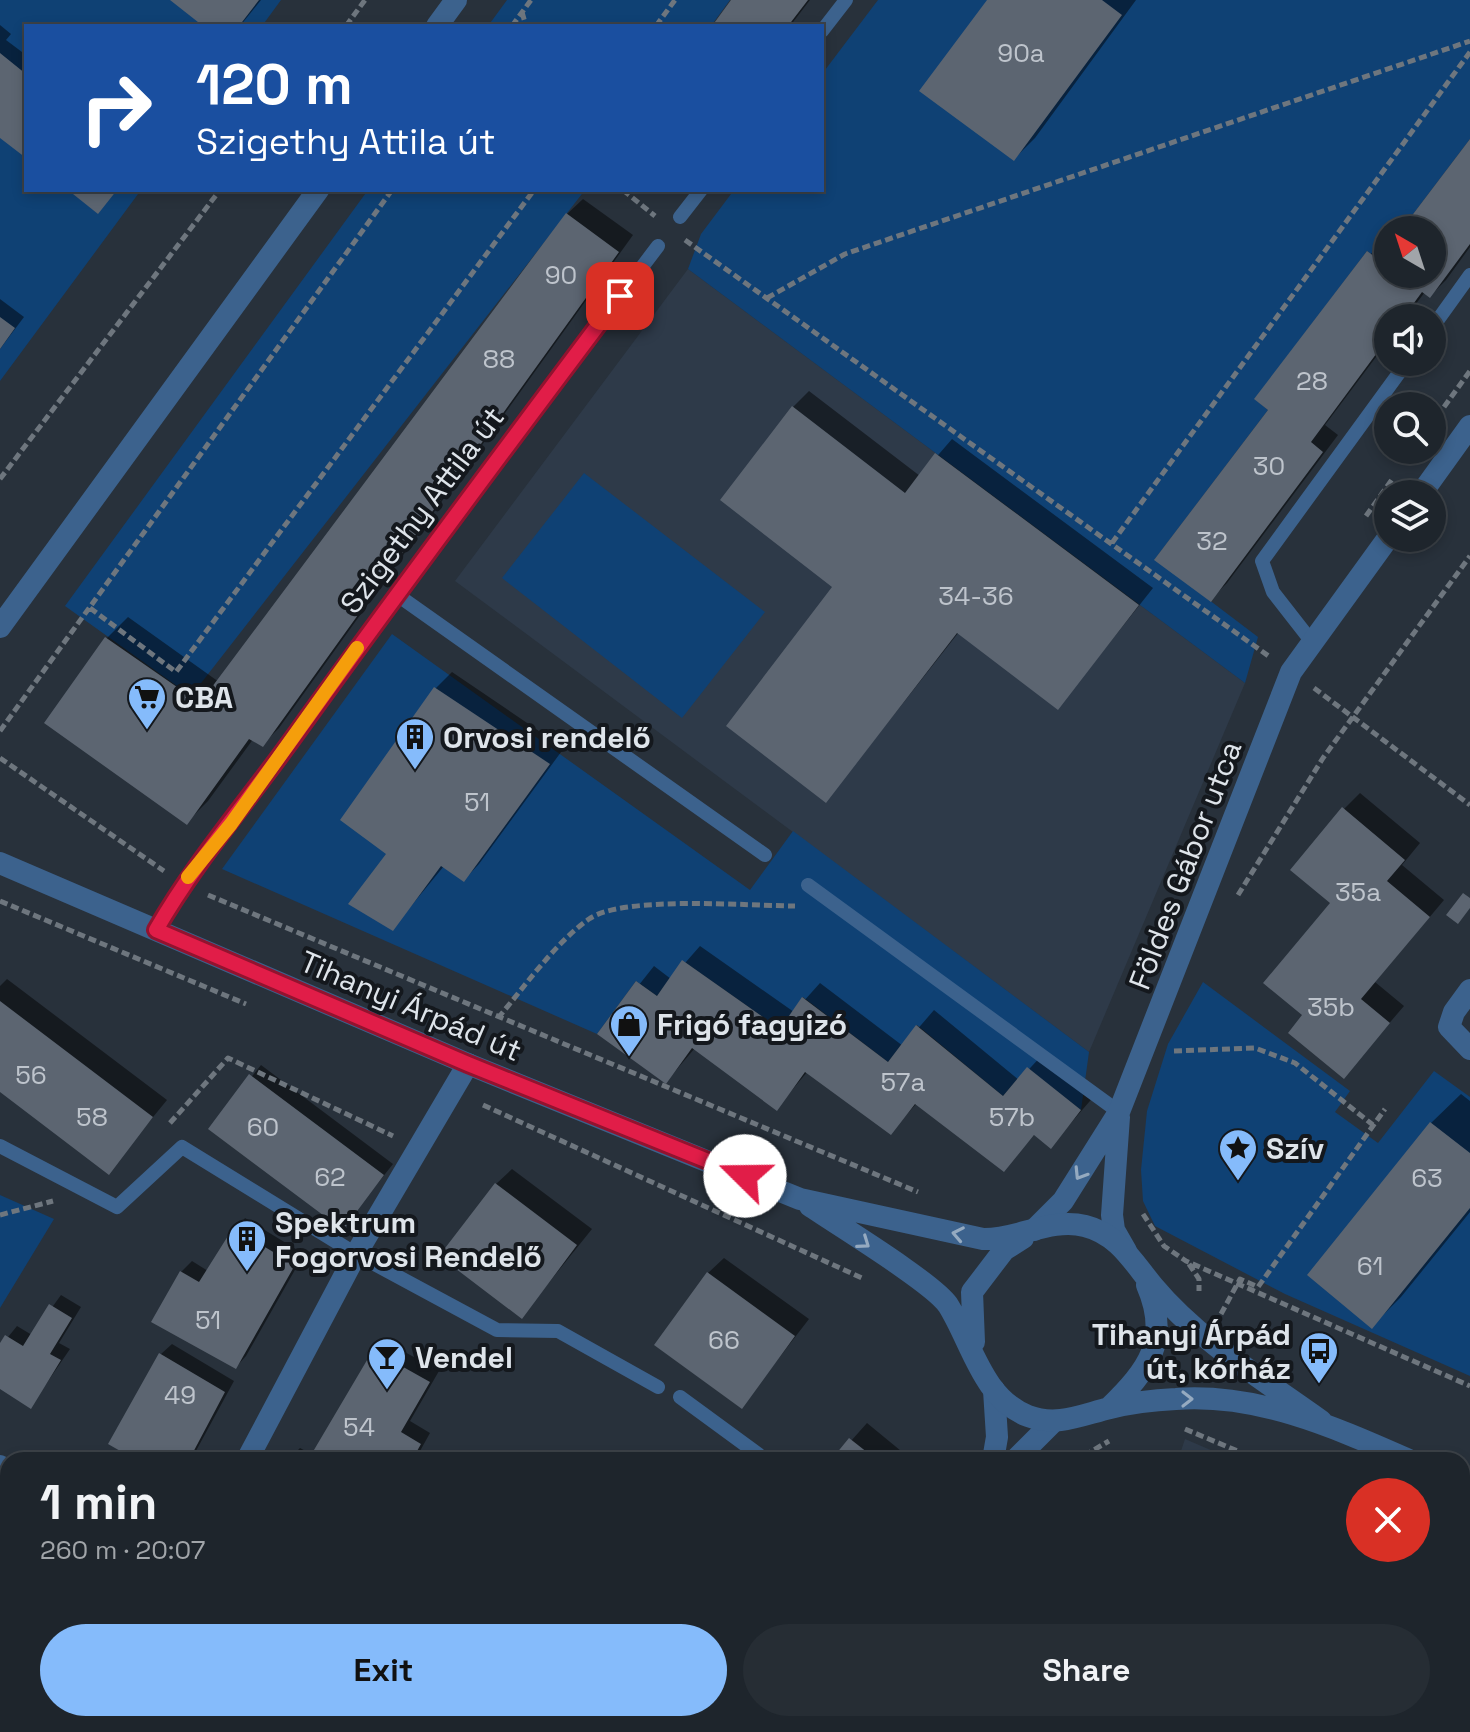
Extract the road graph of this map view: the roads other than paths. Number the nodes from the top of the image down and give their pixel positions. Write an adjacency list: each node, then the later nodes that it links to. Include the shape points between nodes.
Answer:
1 (456, 0): 3 (street)
2 (846, 0): 4 (lane)
3 (438, 24)
4 (824, 28)
5 (317, 192): 16 (street)
6 (699, 192): 7 (lane)
7 (680, 217)
8 (658, 246): 15 (lane, Szigethy Attila út)
9 (1470, 275): 10 (lane)
10 (1446, 308)
11 (1397, 376): 17 (lane, via 1262,561 1273,592)
12 (1470, 426): 13 (street)
13 (1431, 480)
14 (1378, 552): 17 (street, Földes Gábor utca)
15 (396, 594): 18 (lane); 21 (lane, Szigethy Attila út, via 182,884)
16 (0, 627)
17 (1312, 642): 25 (street, Földes Gábor utca, via 1291,672)
18 (765, 855)
19 (0, 863): 21 (street, Tihanyi Árpád út)
20 (808, 885): 25 (lane)
21 (156, 930): 24 (street, Tihanyi Árpád út)
22 (1470, 990): 23 (street, via 1449,1027)
23 (1470, 1049)
24 (468, 1064): 27 (street, Tihanyi Árpád út); 30 (street)
25 (1119, 1112): 28 (street, Földes Gábor utca, one-way to 28, via 1063,1201); 29 (street, Földes Gábor utca, via 1112,1215)
26 (0, 1146): 30 (lane, via 117,1207 182,1147)
27 (800, 1199): 28 (street, Tihanyi Árpád út, one-way to 27, via 983,1239); 32 (street, Tihanyi Árpád út, one-way to 32, via 946,1301)
28 (1034, 1230): 29 (street, Tihanyi Árpád út, via 1083,1225); 32 (street, Tihanyi Árpád út, via 1004,1250 972,1292 971,1328)
29 (1127, 1252): 31 (street, Tihanyi Árpád út)
30 (356, 1254): 33 (lane, via 497,1330 558,1331); 39 (street)
31 (1142, 1273): 36 (street, Tihanyi Árpád út, via 1154,1302 1157,1341 1138,1379); 37 (street, Tihanyi Árpád út, via 1209,1338)
32 (980, 1371): 34 (street, Tihanyi Árpád út)
33 (658, 1387)
34 (994, 1390): 38 (street, Tihanyi Árpád út, via 1012,1409); 41 (street)
35 (680, 1397): 40 (lane)
36 (1109, 1408): 37 (street, Tihanyi Árpád út, one-way to 37, via 1176,1399 1228,1400); 38 (street, Tihanyi Árpád út)
37 (1321, 1421): 43 (street, Tihanyi Árpád út)
38 (1052, 1423): 42 (street)
39 (251, 1452)
40 (755, 1452)
41 (994, 1452)
42 (1023, 1452)
43 (1391, 1452)

